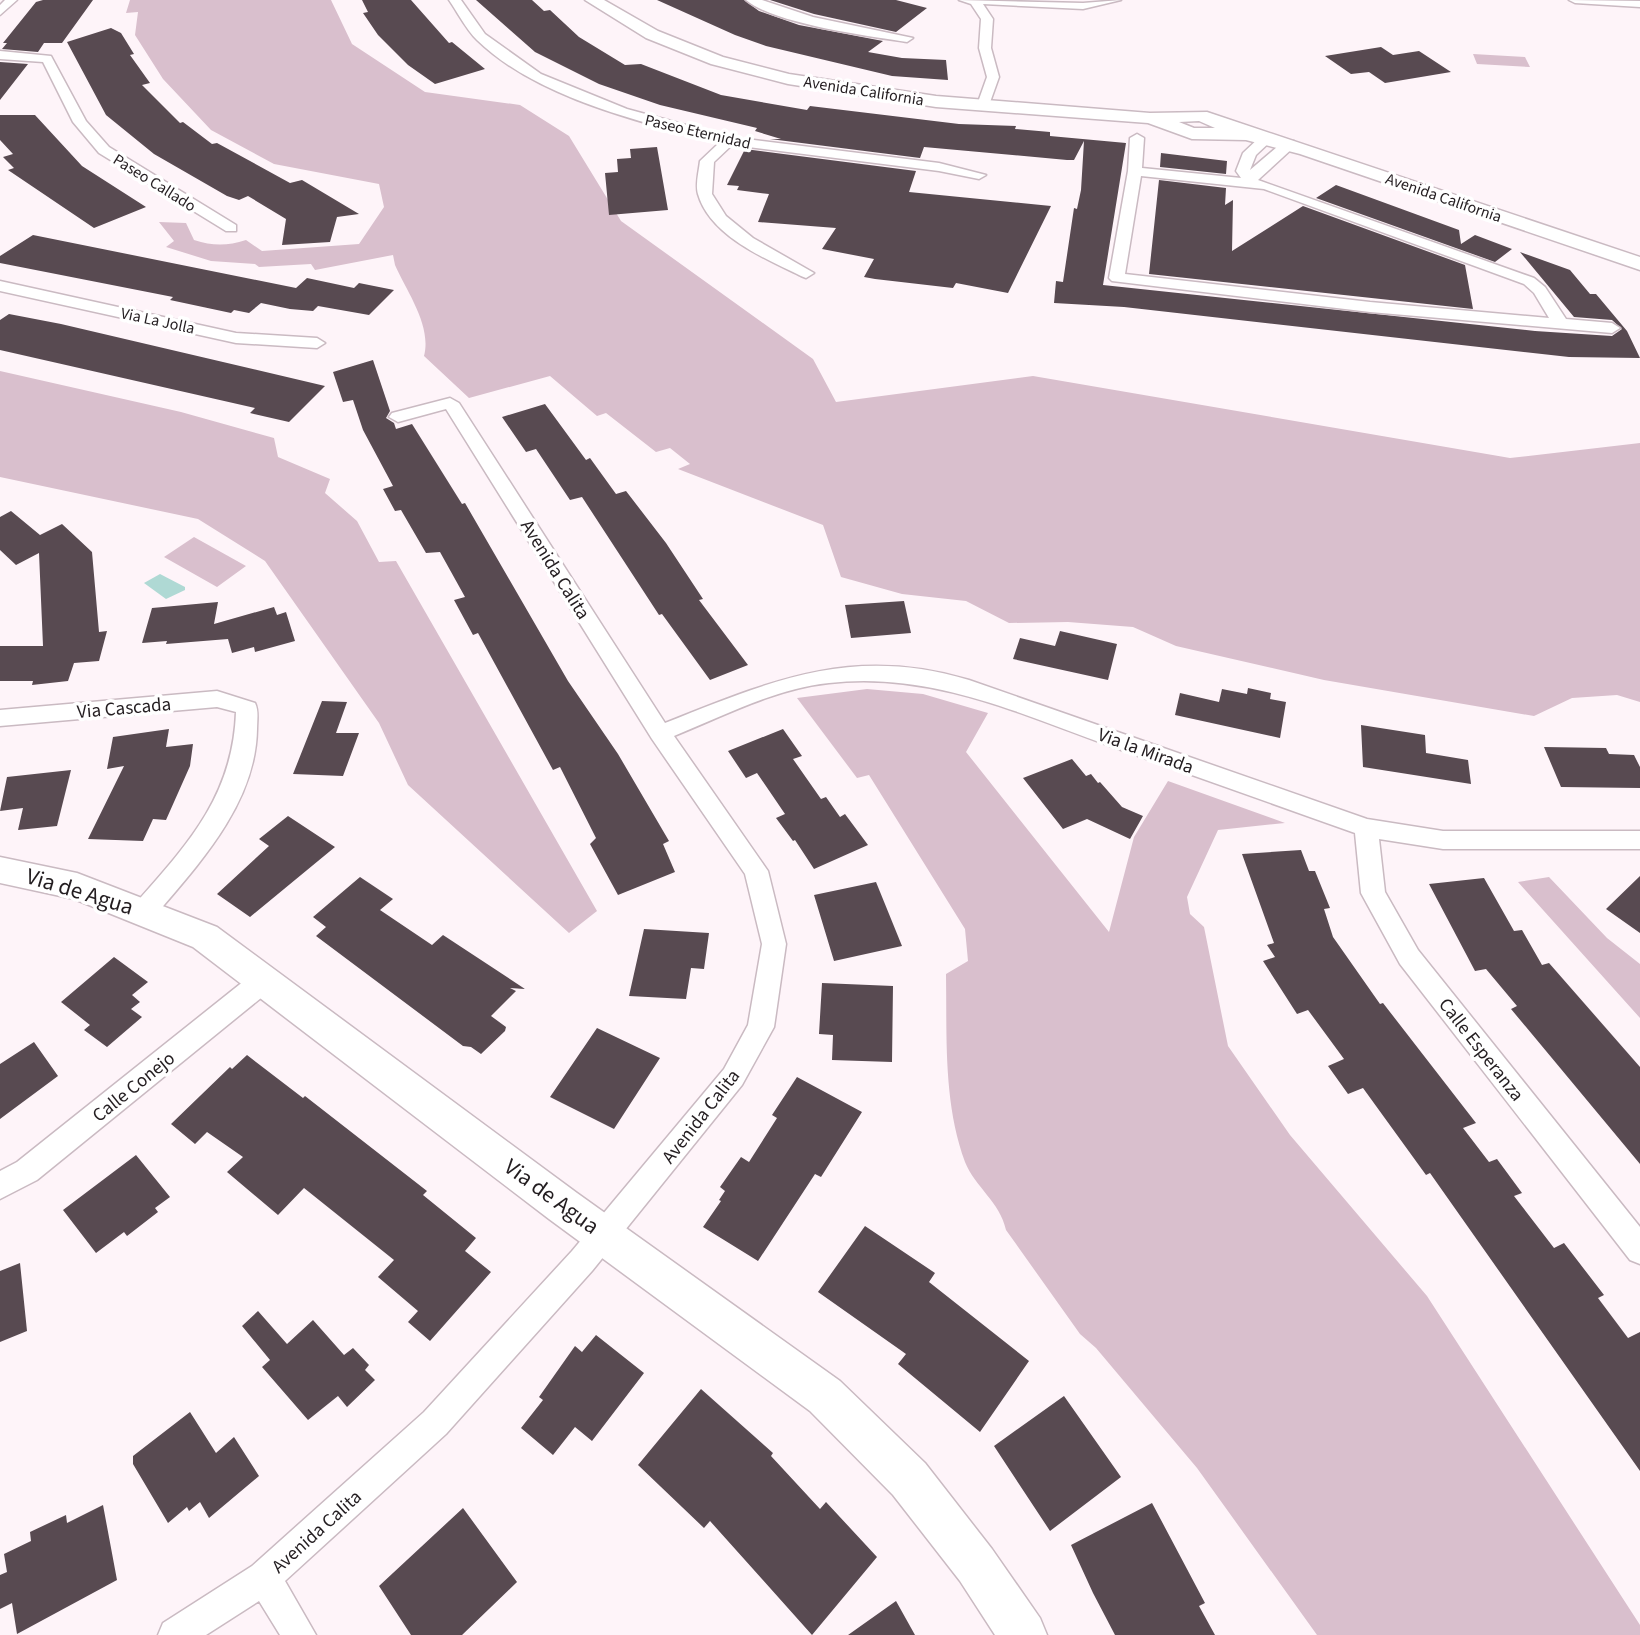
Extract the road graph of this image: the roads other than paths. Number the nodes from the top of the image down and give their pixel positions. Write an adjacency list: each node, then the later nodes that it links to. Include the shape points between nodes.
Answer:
1 (11, 0): 9 (street)
2 (455, 0): 15 (street, Paseo Eternidad, via 481,37 537,77 622,112)
3 (593, 0): 12 (street, Avenida California, via 656,37 740,66 873,94)
4 (752, 0): 10 (street, via 850,30)
5 (1115, 0): 7 (street, via 1083,6)
6 (1575, 0): 8 (street)
7 (970, 1): 12 (street, via 987,19 983,40 993,77)
8 (1640, 4)
9 (0, 12)
10 (906, 38)
11 (0, 55): 20 (street, Paseo Callado, via 47,58 80,122 104,150)
12 (983, 105): 13 (street, Avenida California, via 1150,118 1192,133)
13 (1256, 136): 16 (street, Avenida California); 19 (street, via 1244,163)
14 (1136, 138): 17 (street)
15 (729, 141): 18 (street, Paseo Eternidad); 22 (street, via 707,161 705,193 723,223)
16 (1289, 145): 19 (street); 21 (street, Avenida California)
17 (1135, 171): 19 (street); 24 (street, via 1117,278)
18 (979, 175)
19 (1250, 181): 24 (street, via 1529,281)
20 (231, 228)
21 (1640, 264)
22 (807, 273)
23 (0, 286): 26 (street, Via La Jolla, via 236,338)
24 (1561, 324): 25 (street)
25 (1612, 328)
26 (317, 343)
27 (398, 417): 29 (street, Avenida Calita, via 450,403)
28 (0, 718): 33 (street, Via Cascada, via 217,699 247,708 236,783 210,835)
29 (660, 733): 30 (street, Via la Mirada, via 807,679 859,673 914,675 974,689); 36 (street, Avenida Calita, via 756,871 774,944 761,1027 733,1077)
30 (1366, 828): 31 (street, Via la Mirada, via 1443,839); 37 (street, Calle Esperanza, via 1373,893 1409,957)
31 (1640, 840)
32 (0, 870): 33 (street, Via de Agua, via 27,872)
33 (144, 911): 34 (street, Via de Agua, via 205,937)
34 (263, 981): 35 (street, Calle Conejo, via 27,1171); 36 (street, Via de Agua)
35 (0, 1186)
36 (604, 1234): 38 (street, Avenida Calita, via 435,1423); 41 (street, Via de Agua, via 825,1396 909,1479)
37 (1640, 1250)
38 (264, 1578): 39 (street, Avenida Calita); 40 (street)
39 (175, 1635)
40 (299, 1635)
41 (1023, 1635)

